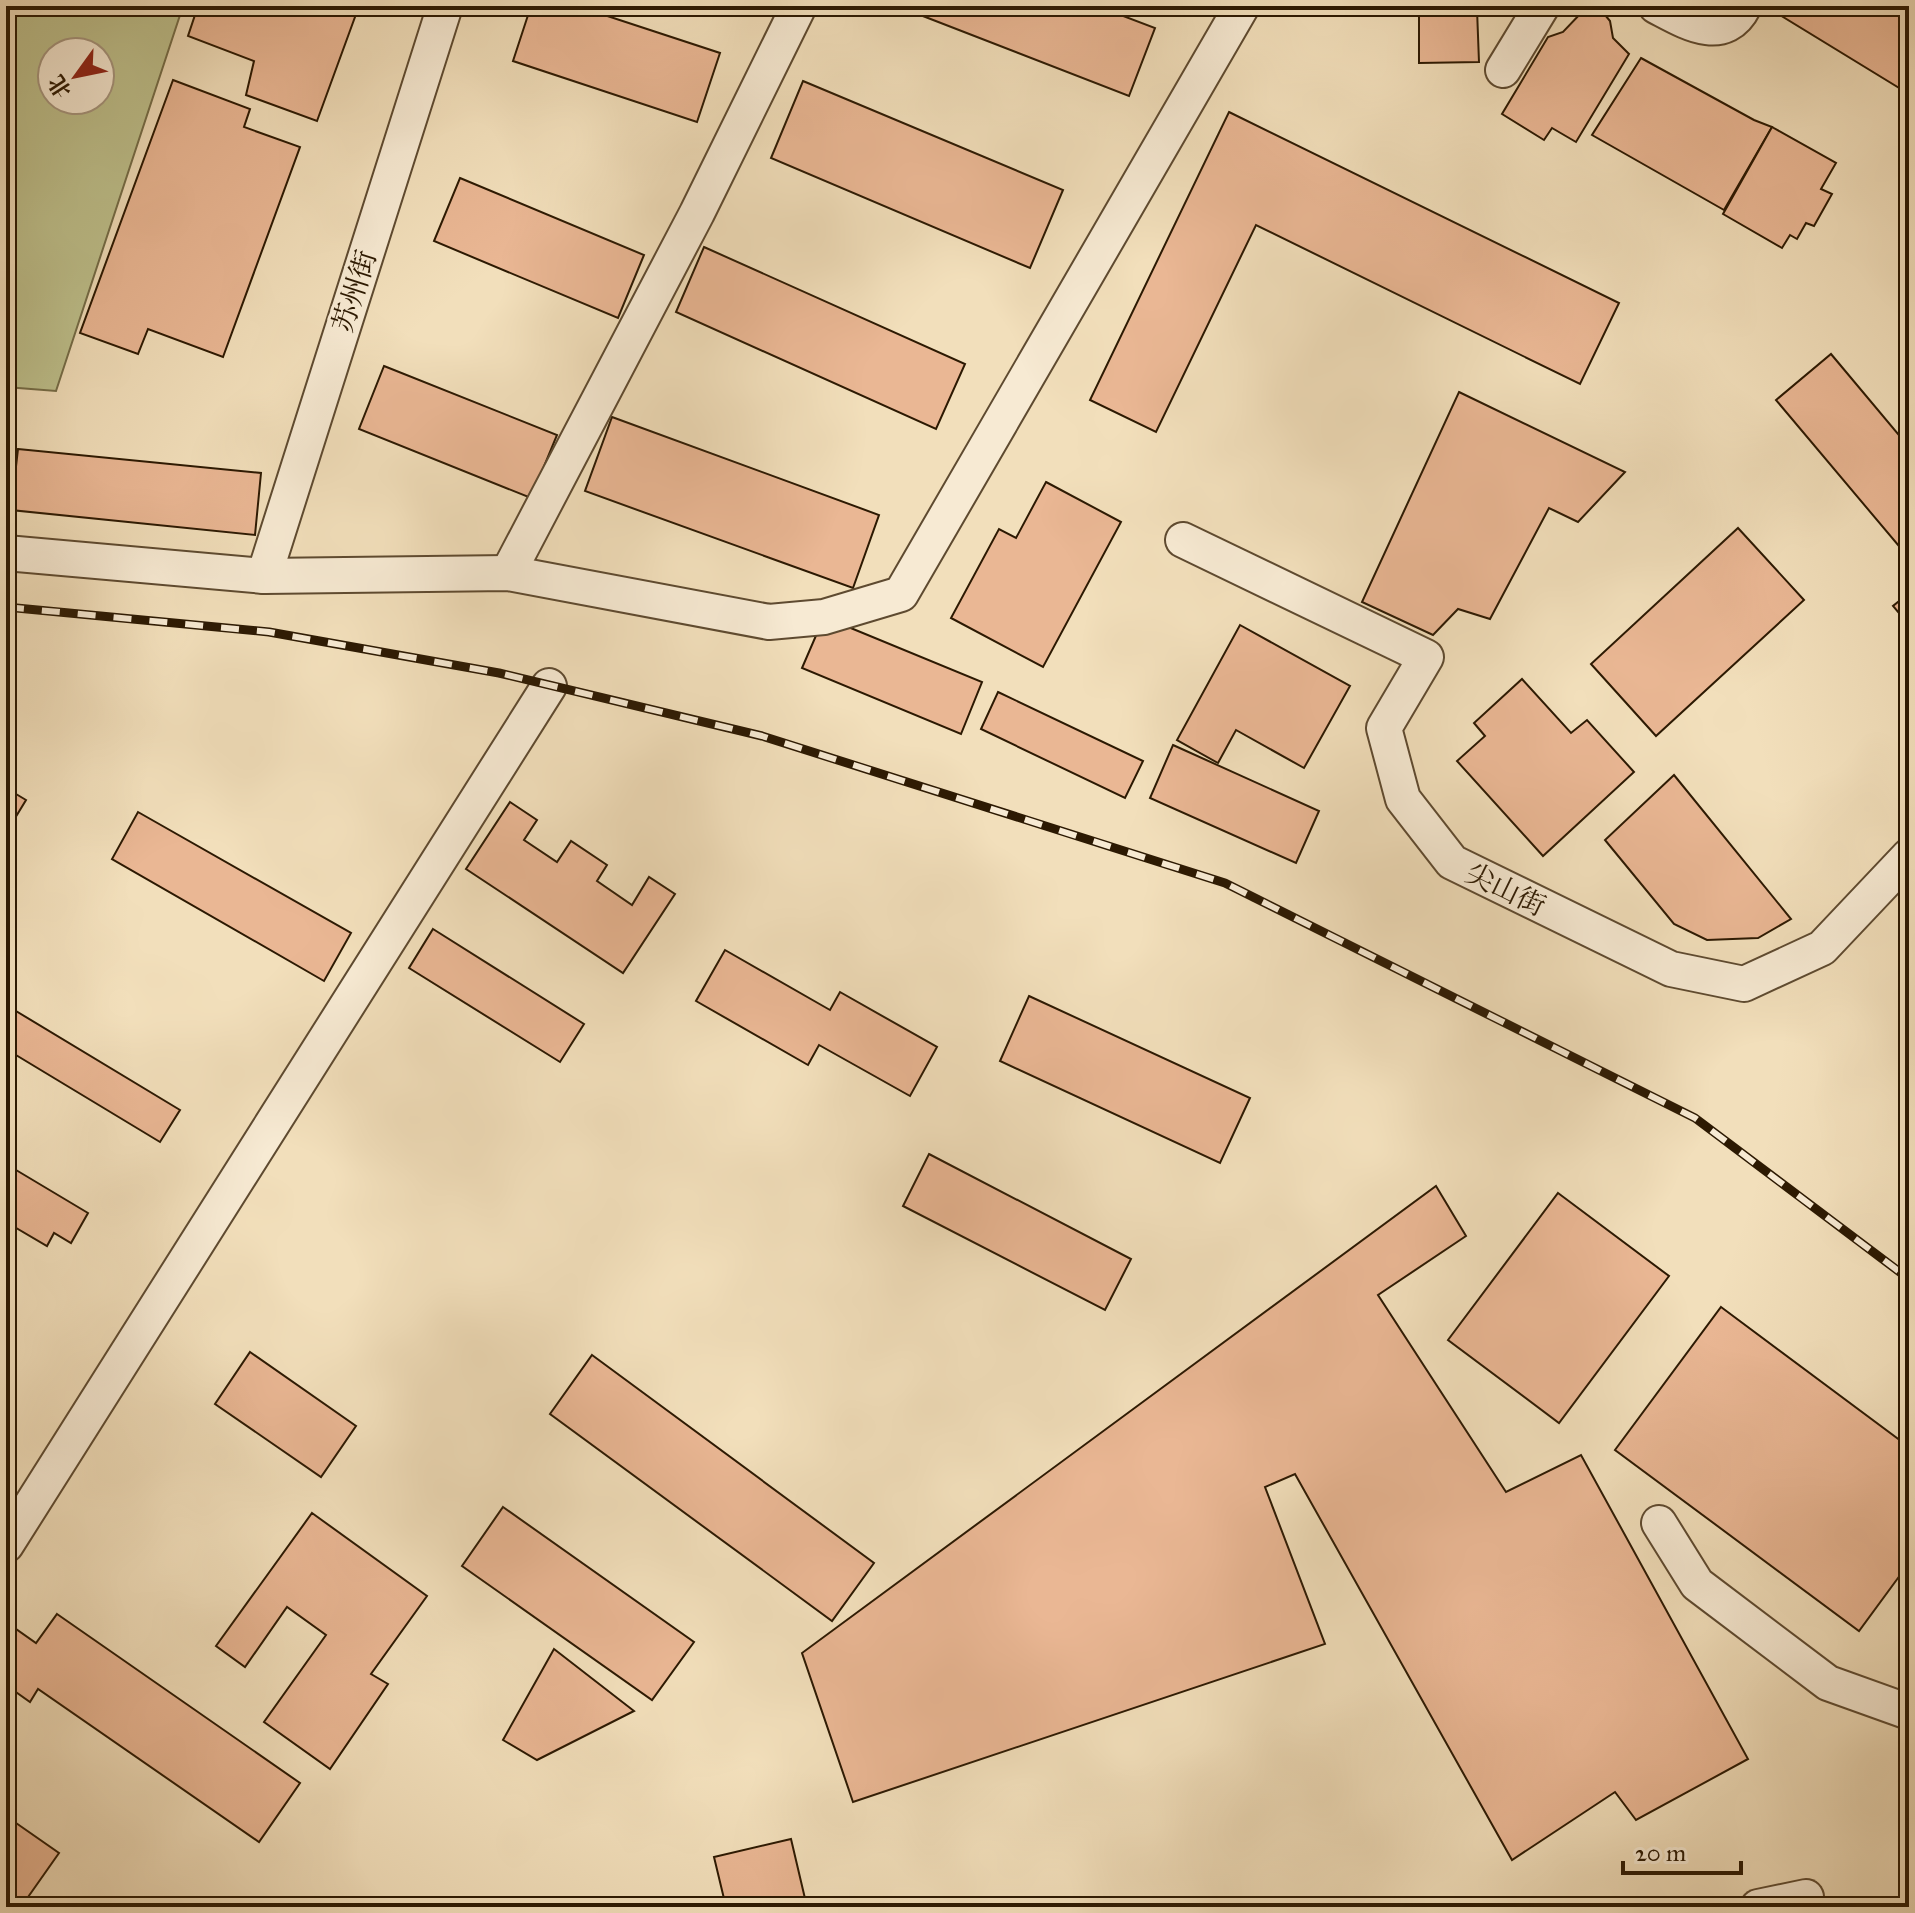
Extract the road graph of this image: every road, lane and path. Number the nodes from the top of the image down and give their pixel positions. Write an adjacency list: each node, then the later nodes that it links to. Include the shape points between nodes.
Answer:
1 (445, 6): 11 (street, 苏州街)
2 (799, 6): 10 (street)
3 (1542, 6): 7 (street)
4 (1656, 6): 5 (street, via 1692,25 1721,28)
5 (1744, 6)
6 (1235, 8): 10 (street, via 901,594 824,617 769,622)
7 (1503, 70)
8 (1183, 540): 13 (street, 尖山街, via 1426,657 1384,728 1403,799 1452,862 1671,969 1744,984 1822,948)
9 (6, 553): 11 (street)
10 (508, 573): 11 (street)
11 (264, 576)
12 (549, 686): 15 (street)
13 (1909, 856)
14 (1659, 1523): 16 (street, via 1697,1584 1828,1683)
15 (6, 1545)
16 (1909, 1712)
17 (1806, 1897): 18 (street)
18 (1758, 1907)

